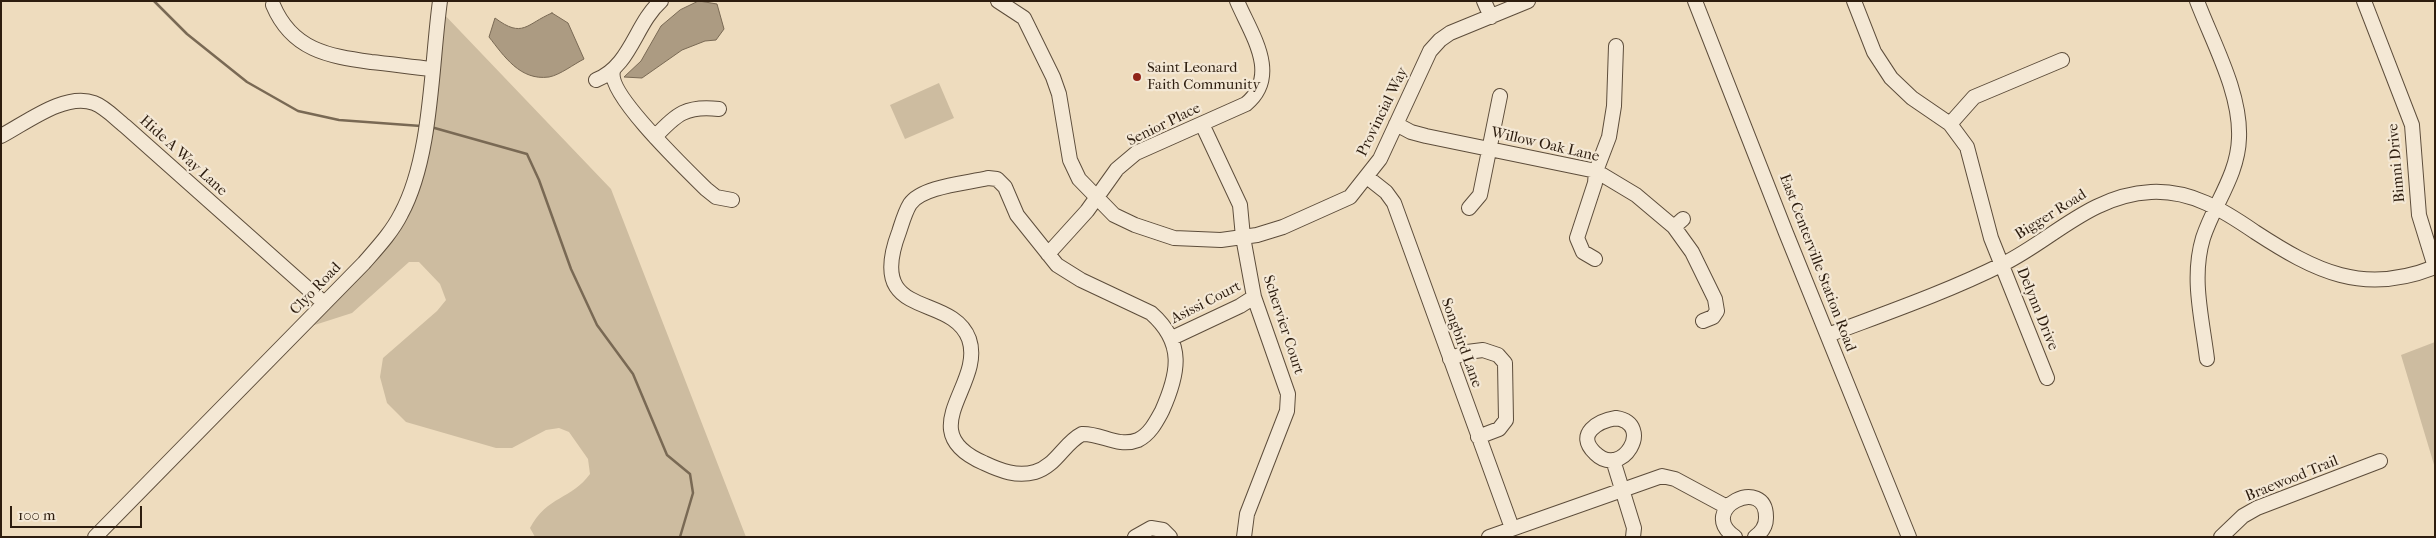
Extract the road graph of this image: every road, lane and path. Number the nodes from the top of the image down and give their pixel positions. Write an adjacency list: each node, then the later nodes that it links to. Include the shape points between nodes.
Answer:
1 (440, 1): 15 (street, Clyo Road)
2 (661, 1): 16 (street)
3 (998, 1): 28 (street, Provincial Way, via 1020,14 1029,25 1056,83 1070,160 1079,179)
4 (1237, 1): 20 (street, Senior Place, via 1262,59 1262,82 1255,97 1246,104)
5 (1484, 1): 12 (street)
6 (1528, 1): 12 (street, Provincial Way)
7 (1695, 1): 40 (street, East Centerville Station Road)
8 (1854, 1): 22 (street, Delynn Drive, via 1874,52 1891,78 1912,98)
9 (2197, 1): 30 (street, via 2232,89 2239,122 2234,168)
10 (2364, 1): 36 (street, Bimni Drive, via 2412,125 2418,215)
11 (273, 5): 15 (street, via 291,33 322,53)
12 (1491, 16): 21 (street, Provincial Way, via 1450,33 1430,51)
13 (1616, 46): 26 (street, via 1614,106 1609,136)
14 (2062, 60): 22 (street, via 1974,97)
15 (432, 69): 38 (street, Clyo Road, via 417,174 411,193 393,228)
16 (612, 71): 17 (street); 24 (street, via 612,82)
17 (596, 80)
18 (1500, 96): 25 (street)
19 (719, 109): 24 (street, via 702,107 684,111)
20 (1202, 124): 28 (street, Senior Place, via 1136,153); 32 (street, Schervier Court, via 1240,205)
21 (1396, 124): 25 (street, Willow Oak Lane, via 1426,136); 27 (street, Provincial Way, via 1380,159)
22 (1950, 124): 35 (street, Delynn Drive, via 1967,147 1985,220)
23 (1, 136): 38 (street, Hide A Way Lane, via 68,101 94,103 125,126)
24 (655, 137): 29 (street, via 706,189 716,197)
25 (1488, 148): 26 (street, Willow Oak Lane); 31 (street, via 1480,195)
26 (1596, 171): 34 (street, via 1577,238 1583,252); 39 (street, Willow Oak Lane, via 1679,223 1717,311)
27 (1367, 177): 32 (street, Provincial Way, via 1350,196 1330,208 1283,227); 43 (street, Songbird Lane, via 1394,203)
28 (1095, 197): 32 (street, Provincial Way, via 1114,215 1174,238 1221,240); 33 (street, Senior Place)
29 (732, 200)
30 (2215, 207): 35 (street, Bigger Road, via 2165,192 2118,198 2083,212); 36 (street, Bigger Road, via 2299,260 2330,272 2379,280 2417,274); 42 (street, via 2202,240 2197,267)
31 (1469, 208)
32 (1243, 237): 37 (street, Schervier Court)
33 (1048, 254): 41 (street, via 1066,272 1152,313); 41 (street, via 1017,215 1005,187 997,179 939,188 920,196 911,203 898,233 890,258 896,285 906,297 952,318 968,337 970,365 950,419 956,444 969,456 1003,472 1024,474 1052,464 1082,434 1122,443 1139,439 1157,421 1172,387 1176,370)
34 (1595, 259)
35 (2002, 265): 40 (street, Bigger Road); 44 (street, Delynn Drive)
36 (2435, 267)
37 (1254, 297): 41 (street, Asissi Court); 54 (street, Schervier Court, via 1286,385 1288,404 1247,514)
38 (324, 303): 51 (street, Clyo Road)
39 (1703, 322)
40 (1828, 335): 59 (street, East Centerville Station Road)
41 (1172, 338)
42 (2206, 358)
43 (1450, 359): 45 (street, Songbird Lane); 45 (street, via 1483,350 1498,355 1505,363 1506,420 1499,429)
44 (2047, 378)
45 (1478, 437): 50 (street, Songbird Lane)
46 (1612, 460): 48 (street)
47 (2380, 461): 60 (street, Braewood Trail, via 2257,508 2243,516)
48 (1620, 489): 49 (street, via 1655,477 1669,476); 50 (street); 56 (street, via 1634,528)
49 (1727, 507): 57 (street, via 1726,528); 58 (street, via 1742,497 1759,502 1766,519 1762,531)
50 (1512, 528): 55 (street)
51 (95, 537)
52 (1135, 537): 53 (street, via 1151,528 1163,530)
53 (1170, 537)
54 (1244, 537)
55 (1489, 537)
56 (1633, 537)
57 (1736, 537)
58 (1755, 537)
59 (1909, 537)
60 (2222, 537)

